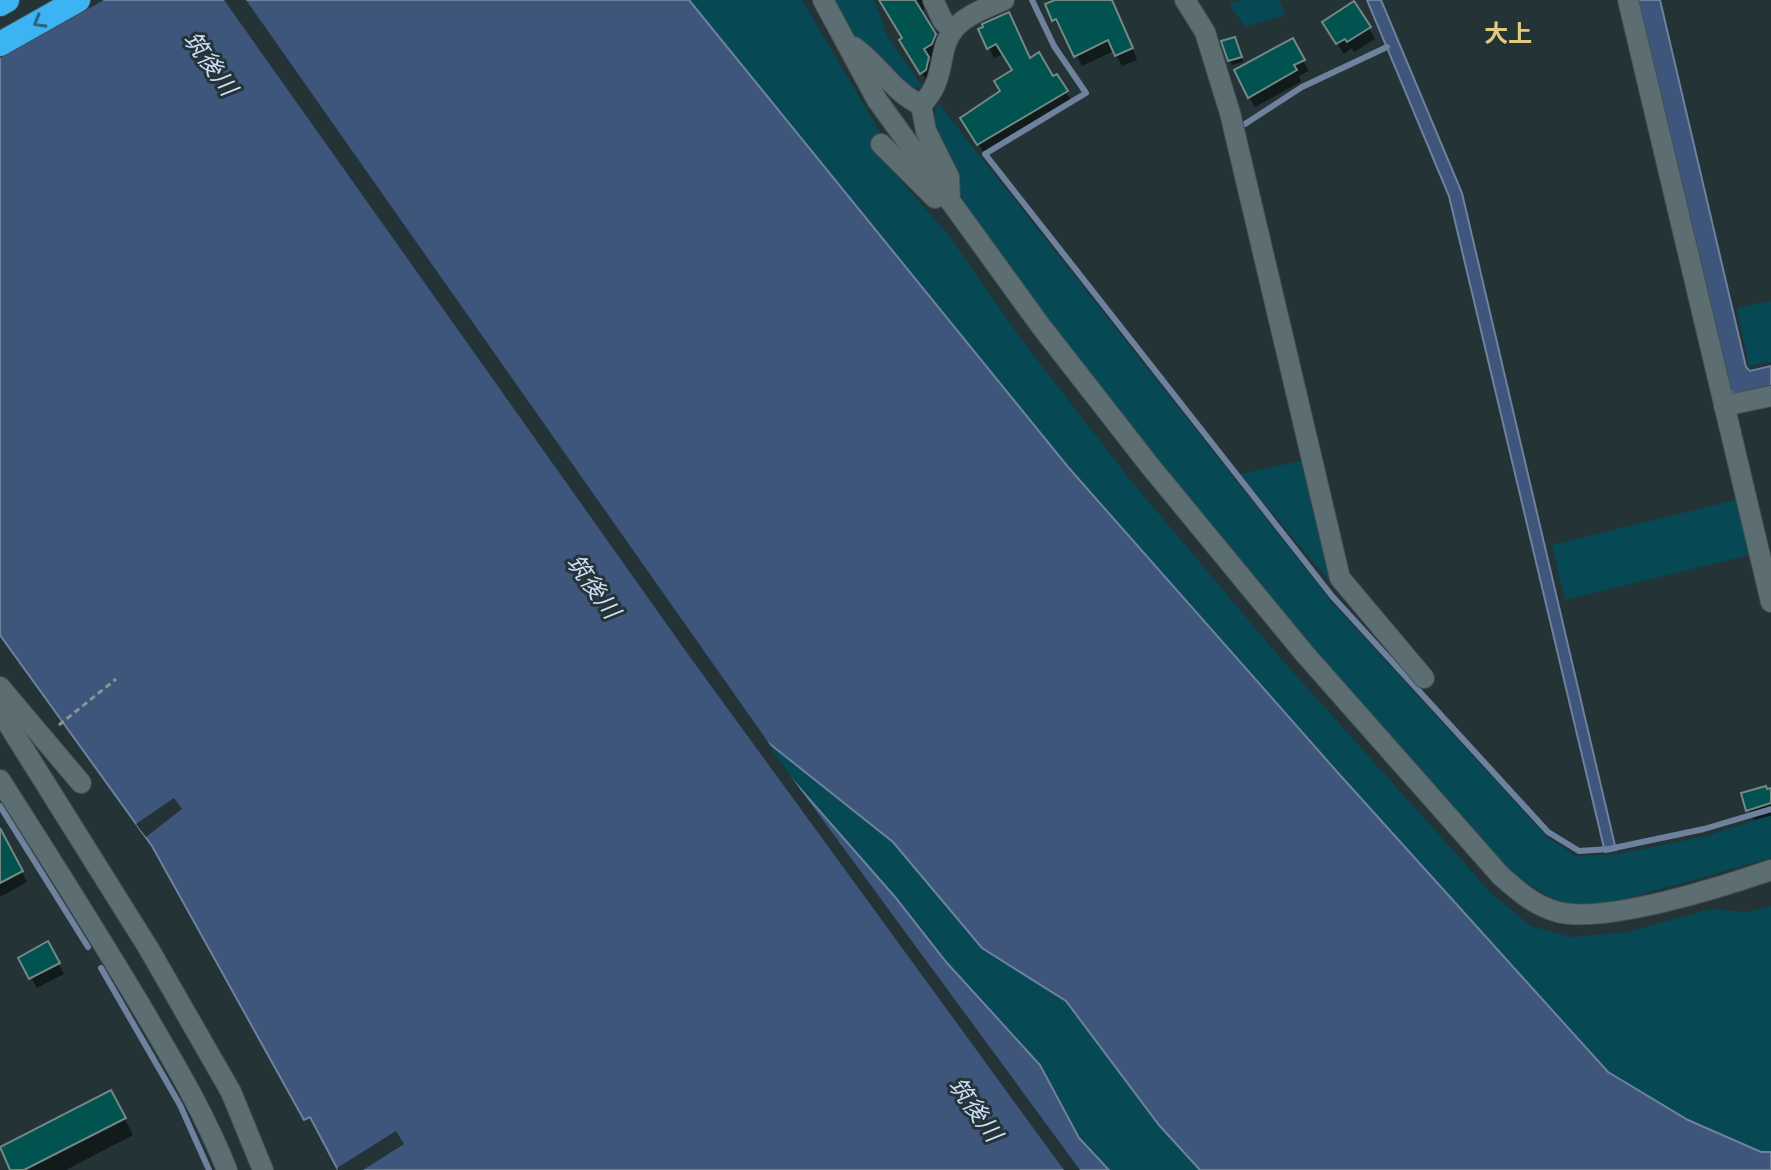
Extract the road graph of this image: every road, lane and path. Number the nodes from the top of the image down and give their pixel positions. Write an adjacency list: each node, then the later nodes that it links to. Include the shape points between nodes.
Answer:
1 (7, 0): 8 (highway)
2 (78, 0): 11 (highway, one-way to 11)
3 (823, 0): 10 (street)
4 (933, 0): 9 (street)
5 (1004, 0): 9 (street)
6 (1185, 0): 18 (street, via 1205,32 1230,113 1340,578)
7 (1628, 0): 16 (street)
8 (0, 4)
9 (953, 30): 12 (street, via 938,83)
10 (848, 43): 12 (street, via 904,96); 14 (street, via 877,100)
11 (0, 44)
12 (921, 105): 14 (street, via 926,131 949,177)
13 (881, 144): 14 (street, via 935,198)
14 (950, 201): 25 (street, via 1150,466 1304,653 1501,876 1528,899 1557,912 1585,916)
15 (1771, 396): 16 (street)
16 (1724, 406): 17 (street)
17 (1771, 602)
18 (1424, 678)
19 (116, 679): 22 (path)
20 (0, 687): 24 (street)
21 (0, 711): 27 (street, via 224,1079)
22 (56, 728)
23 (0, 780): 26 (street, via 189,1088)
24 (81, 783)
25 (1771, 870)
26 (227, 1170)
27 (263, 1170)

